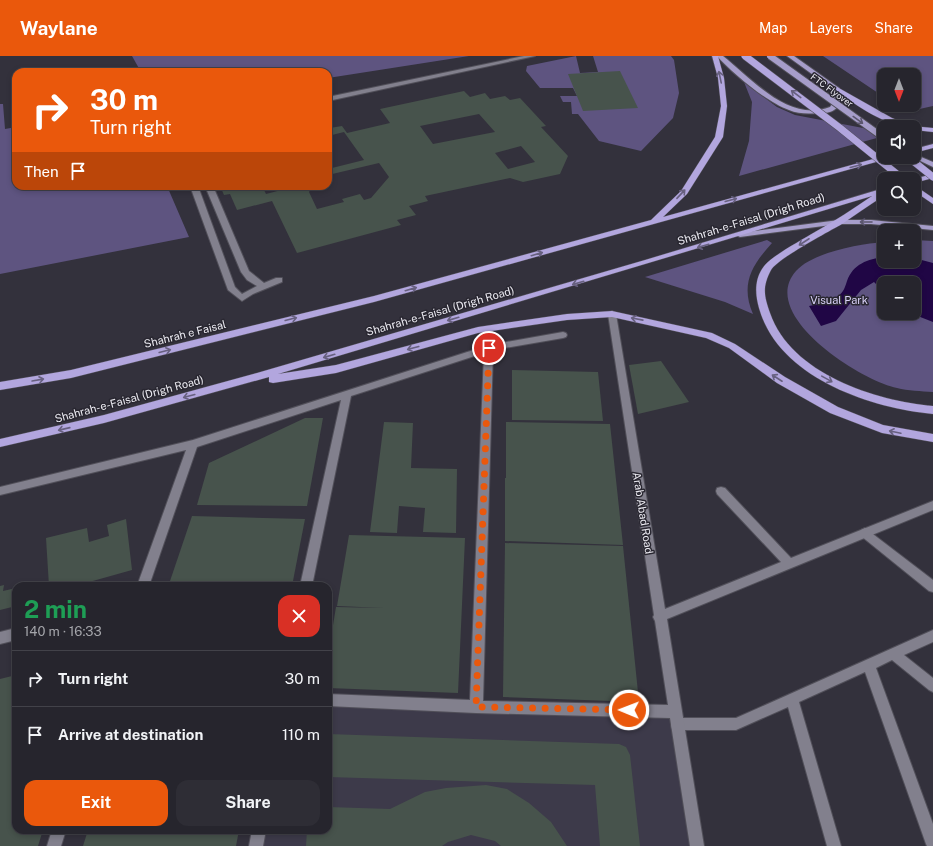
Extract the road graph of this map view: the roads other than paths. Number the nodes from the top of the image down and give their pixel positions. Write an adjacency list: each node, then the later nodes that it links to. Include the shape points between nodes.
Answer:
1 (505, 56): 9 (street)
2 (532, 56): 10 (street)
3 (715, 56): 30 (highway, one-way to 3, via 684,192 719,138 724,106 721,78)
4 (720, 56): 8 (main road, via 788,108 829,110 836,106)
5 (745, 56): 21 (highway, one-way to 5, bridge)
6 (770, 56): 14 (main road, FTC Flyover, one-way to 14, bridge)
7 (790, 56): 8 (main road)
8 (837, 89): 11 (highway)
9 (332, 91)
10 (332, 97)
11 (888, 120)
12 (921, 129): 13 (highway)
13 (933, 130)
14 (877, 133)
15 (933, 146): 16 (highway)
16 (921, 149)
17 (921, 159): 20 (main road)
18 (877, 161): 30 (highway, Shahrah-e-Faisal (Drigh Road), one-way to 18)
19 (917, 164): 22 (highway, bridge)
20 (933, 165)
21 (894, 172)
22 (933, 176): 23 (highway)
23 (921, 179)
24 (195, 190): 35 (street, via 231,288 242,298)
25 (211, 190): 35 (street, via 245,272)
26 (877, 192): 33 (highway, Shahrah-e-Faisal (Drigh Road))
27 (921, 193): 29 (highway)
28 (877, 195): 31 (highway)
29 (933, 202)
30 (653, 222): 36 (highway, Shahrah-e-Faisal (Drigh Road), one-way to 30)
31 (839, 222): 32 (main road, one-way to 31, via 871,222); 33 (main road); 43 (highway, one-way to 43, via 816,234 768,267 759,289 770,324 802,362 831,382 878,400)
32 (933, 228)
33 (740, 235): 41 (highway, Shahrah-e-Faisal (Drigh Road), one-way to 41)
34 (279, 280): 35 (street)
35 (262, 286)
36 (374, 299): 40 (highway, Shahrah e Faisal, one-way to 36, via 71,374)
37 (612, 314): 41 (highway, one-way to 41, via 567,317 478,330 336,369); 44 (highway, one-way to 37, via 882,429 834,410 781,380 723,341 676,326); 55 (street, Arab Abad Road)
38 (563, 335): 39 (street)
39 (489, 348): 42 (street); 64 (street)
40 (0, 386)
41 (227, 386): 45 (highway, Shahrah-e-Faisal (Drigh Road), one-way to 45, via 65,429)
42 (347, 393): 46 (street); 53 (street)
43 (933, 410)
44 (933, 438)
45 (0, 443)
46 (193, 444): 47 (street); 52 (street)
47 (0, 491)
48 (720, 491): 51 (street)
49 (933, 506): 50 (street)
50 (865, 533): 51 (street); 54 (street)
51 (790, 564): 55 (street)
52 (144, 582)
53 (307, 582)
54 (933, 587)
55 (659, 617): 65 (street, Arab Abad Road)
56 (12, 635): 58 (street)
57 (933, 636): 59 (street)
58 (0, 638)
59 (894, 654): 60 (street); 61 (street)
60 (869, 665): 62 (street); 69 (street)
61 (933, 686)
62 (792, 699): 66 (street, via 736,724); 73 (street)
63 (332, 700): 64 (street)
64 (476, 707): 65 (street)
65 (675, 712): 66 (street, Arab Abad Road)
66 (677, 724): 72 (street, Arab Abad Road)
67 (58, 834): 70 (street)
68 (258, 834): 71 (street)
69 (933, 844)
70 (54, 846)
71 (256, 846)
72 (697, 846)
73 (834, 846)

